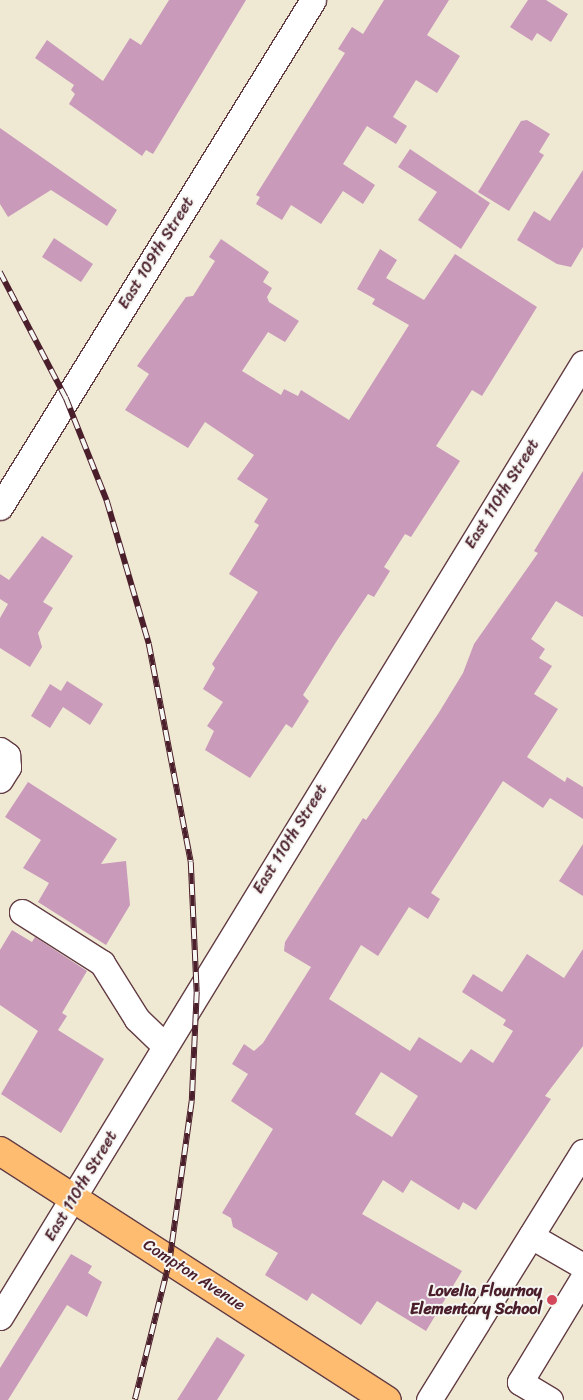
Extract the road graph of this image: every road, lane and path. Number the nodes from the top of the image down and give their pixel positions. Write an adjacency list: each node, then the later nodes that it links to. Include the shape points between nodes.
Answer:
1 (313, 0): 3 (street, East 109th Street)
2 (583, 363): 7 (street, East 110th Street)
3 (0, 507)
4 (0, 750): 5 (street, via 7,755 8,768)
5 (0, 780)
6 (22, 912): 7 (street, via 102,963 137,1019)
7 (164, 1046): 10 (street, East 110th Street)
8 (0, 1151): 10 (main road, Compton Avenue)
9 (583, 1152): 11 (street)
10 (74, 1198): 14 (street, East 110th Street); 15 (main road, Compton Avenue)
11 (531, 1236): 12 (street); 16 (street)
12 (583, 1266)
13 (583, 1278): 17 (street, via 520,1382)
14 (0, 1317)
15 (387, 1400)
16 (429, 1400)
17 (550, 1400)

